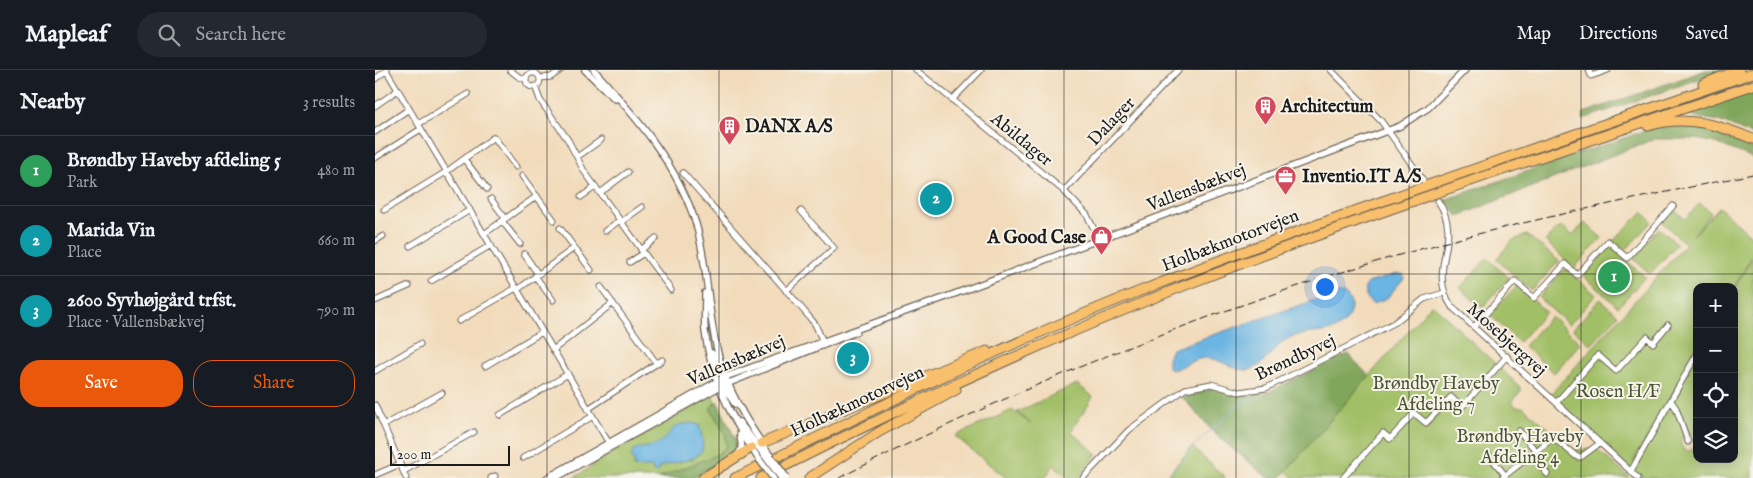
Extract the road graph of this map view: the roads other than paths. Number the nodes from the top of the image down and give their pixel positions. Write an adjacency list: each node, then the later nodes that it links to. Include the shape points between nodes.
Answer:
1 (387, 70): 16 (street); 20 (street)
2 (510, 70): 17 (street)
3 (561, 70): 15 (street)
4 (585, 70): 27 (street)
5 (594, 70): 27 (street)
6 (916, 70): 22 (street, Abildager)
7 (981, 70): 22 (street)
8 (1179, 70): 44 (street, Dalager)
9 (1331, 70): 28 (street)
10 (1465, 70): 28 (street, Vallensbækvej, via 1428,108)
11 (1589, 70): 12 (street, via 1591,76)
12 (1608, 70)
13 (1739, 70): 25 (highway)
14 (1753, 73): 25 (highway, Holbækmotorvejen)
15 (541, 78): 17 (street, via 533,72); 19 (street)
16 (375, 79)
17 (526, 79): 19 (street, via 530,86)
18 (1753, 85): 32 (highway, Holbækmotorvejen)
19 (535, 86): 33 (street, via 540,100)
20 (398, 90): 23 (street); 24 (street)
21 (468, 94): 26 (street)
22 (952, 100): 44 (street, Abildager)
23 (375, 106)
24 (409, 109): 26 (street); 29 (street)
25 (1634, 114): 90 (highway, Holbækmotorvejen, via 1326,221)
26 (419, 126): 34 (street); 37 (street)
27 (644, 130): 73 (street, via 672,168 686,196)
28 (1389, 131): 41 (street); 64 (street, Vallensbækvej)
29 (375, 132)
30 (1753, 139): 32 (highway, via 1708,122 1681,120)
31 (601, 140): 33 (street)
32 (1594, 140): 88 (highway, Holbækmotorvejen, via 1324,233)
33 (577, 157): 42 (street)
34 (375, 158)
35 (464, 159): 36 (street, via 494,136); 37 (street); 43 (street)
36 (516, 167)
37 (446, 172): 52 (street); 53 (street)
38 (628, 172): 45 (street)
39 (683, 173): 80 (street)
40 (522, 176): 46 (street)
41 (1423, 180)
42 (595, 187): 45 (street); 47 (street)
43 (487, 189)
44 (1064, 192): 64 (street, Abildager, via 1087,216)
45 (600, 193): 57 (street)
46 (537, 196): 55 (street); 56 (street)
47 (581, 197)
48 (491, 199): 55 (street)
49 (1438, 201): 81 (street, via 1446,216 1449,232 1441,268)
50 (1673, 206): 87 (street, via 1627,258 1608,241 1577,275 1565,264 1534,298 1515,281)
51 (642, 207): 57 (street)
52 (384, 210)
53 (470, 210): 60 (street); 67 (street)
54 (801, 211): 80 (street, via 835,248)
55 (504, 220): 60 (street); 65 (street)
56 (555, 220)
57 (620, 221): 59 (street); 69 (street)
58 (560, 228): 68 (street)
59 (605, 231)
60 (484, 234): 66 (street)
61 (383, 236): 63 (street)
62 (656, 238): 69 (street)
63 (375, 240)
64 (1099, 240): 91 (street, Vallensbækvej)
65 (520, 244)
66 (491, 245): 75 (street); 78 (street)
67 (411, 246)
68 (574, 248): 72 (street); 74 (street)
69 (642, 251): 71 (street); 79 (street)
70 (524, 254): 74 (street)
71 (630, 262)
72 (591, 270)
73 (705, 271): 101 (street); 101 (street, via 705,329)
74 (537, 275): 78 (street); 82 (street)
75 (431, 282)
76 (409, 286): 83 (street)
77 (601, 287): 84 (street)
78 (516, 289): 85 (street); 89 (street)
79 (671, 290)
80 (787, 291): 91 (street, via 815,324)
81 (1444, 292): 87 (street, Mosebjergvej, via 1456,312); 139 (street, Brøndbyvej, via 1424,299 1388,326 1266,388 1239,392 1211,384 1185,389 1129,430)
82 (553, 300)
83 (375, 301)
84 (613, 303): 93 (street); 97 (street)
85 (459, 321)
86 (1668, 326): 104 (street, via 1653,343 1647,337 1616,371 1599,356)
87 (1474, 327): 94 (street, Mosebjergvej)
88 (1077, 330): 134 (highway, Holbækmotorvejen, via 902,408); 138 (highway, via 913,412)
89 (542, 332): 93 (street); 98 (street)
90 (1037, 334): 118 (highway, via 980,354); 133 (highway, Holbækmotorvejen, via 878,407)
91 (823, 343): 101 (street, Vallensbækvej)
92 (420, 344): 99 (street)
93 (553, 350): 100 (street)
94 (1507, 356): 104 (street, Mosebjergvej); 140 (street, via 1462,407 1451,397 1426,422 1414,413 1390,439 1383,433)
95 (662, 360): 97 (street)
96 (1693, 361): 103 (street)
97 (657, 364): 106 (street)
98 (485, 366)
99 (375, 371)
100 (568, 374): 106 (street); 108 (street)
101 (722, 382): 107 (street); 117 (street, Vallensbækvej); 118 (street, via 752,429)
102 (442, 393): 112 (street)
103 (1671, 401): 115 (street); 125 (street)
104 (1557, 402): 116 (street, Mosebjergvej)
105 (375, 405): 110 (street)
106 (589, 409): 109 (street)
107 (730, 411): 111 (street); 118 (street)
108 (500, 415)
109 (593, 416): 117 (street); 121 (street)
110 (377, 417): 112 (street)
111 (734, 419): 118 (street); 122 (street, via 743,444)
112 (384, 425): 123 (street)
113 (1519, 431): 119 (street)
114 (474, 432): 124 (street)
115 (1688, 442)
116 (1600, 443): 119 (street, via 1577,457 1553,439); 125 (street, Mosebjergvej)
117 (610, 445): 130 (street, Vallensbækvej); 131 (street, Vallensbækvej)
118 (759, 449): 122 (highway); 135 (street, bridge); 136 (street, bridge); 137 (street, bridge)
119 (1534, 453): 126 (street); 128 (street)
120 (1488, 454): 128 (street)
121 (523, 458)
122 (733, 459): 132 (highway)
123 (400, 464): 124 (street); 127 (street)
124 (404, 471): 129 (street)
125 (1631, 472): 141 (street, Mosebjergvej)
126 (1547, 474)
127 (375, 475)
128 (1504, 477)
129 (407, 478)
130 (547, 478)
131 (555, 478)
132 (703, 478)
133 (735, 478)
134 (761, 478)
135 (775, 478)
136 (781, 478)
137 (787, 478)
138 (809, 478)
139 (1083, 478)
140 (1343, 478)
141 (1638, 478)

